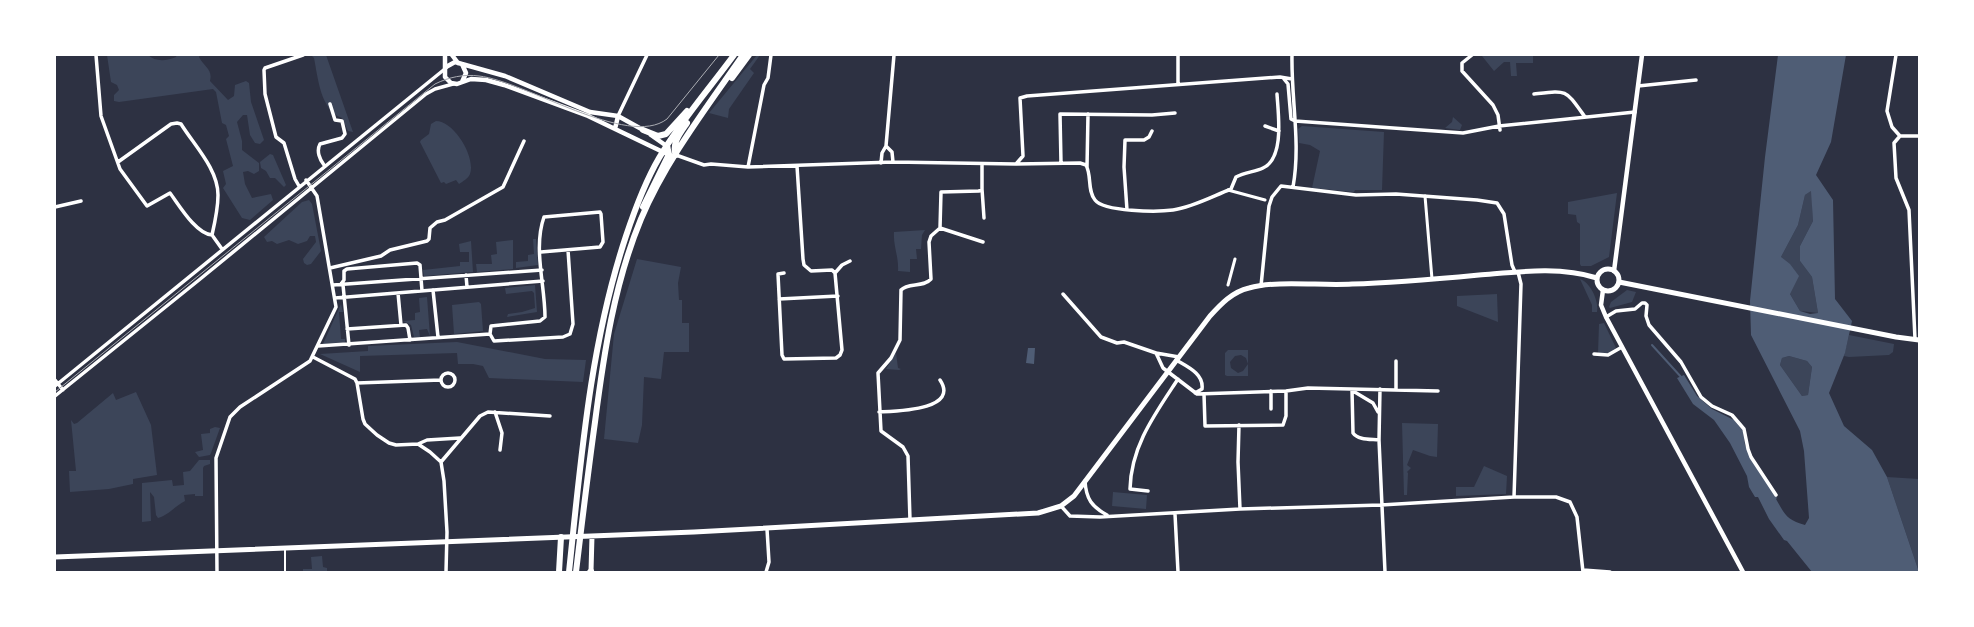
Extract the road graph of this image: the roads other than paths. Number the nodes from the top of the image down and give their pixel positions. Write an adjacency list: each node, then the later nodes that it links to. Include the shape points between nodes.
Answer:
1 (96, 55): 51 (street, via 101,116)
2 (303, 55): 62 (street, via 264,70 265,94 276,137 284,143)
3 (445, 55): 17 (street)
4 (452, 55): 16 (street)
5 (647, 55): 34 (street)
6 (734, 55): 18 (main road)
7 (743, 55): 30 (main road)
8 (749, 55): 30 (main road)
9 (771, 55): 59 (street)
10 (894, 55): 47 (street)
11 (1178, 55): 24 (street)
12 (1292, 55): 20 (street)
13 (1472, 55): 38 (street, via 1462,63 1462,71 1493,105 1498,115)
14 (1642, 55): 25 (street)
15 (1896, 55): 43 (street, via 1887,111 1892,126)
16 (460, 64): 17 (street, via 452,63); 22 (street, via 465,68 466,74); 34 (street, via 505,76 590,112)
17 (446, 68): 23 (street, via 445,77); 57 (street)
18 (724, 68): 28 (main road); 40 (main road, via 669,132 658,136)
19 (1280, 77): 20 (street); 24 (street); 36 (street, via 1288,84 1291,119)
20 (1292, 79): 36 (street)
21 (1696, 80): 25 (street)
22 (461, 83): 23 (street); 39 (street, via 475,79 511,87)
23 (454, 84): 64 (street, via 434,89 426,94)
24 (1178, 84): 56 (street, via 1039,94 1020,98 1023,156)
25 (1638, 86): 31 (street)
26 (1277, 94): 42 (street)
27 (1534, 94): 35 (street, via 1561,91 1567,94)
28 (700, 99): 46 (main road); 50 (main road, via 675,144)
29 (330, 104): 57 (street, via 335,120 342,121 345,134 342,138 320,144 318,149)
30 (708, 105): 50 (main road)
31 (1635, 112): 35 (street); 84 (street)
32 (1175, 113): 33 (street)
33 (1088, 114): 54 (street, via 1060,114); 60 (street)
34 (618, 116): 39 (street); 40 (street)
35 (1585, 117): 38 (street)
36 (1295, 121): 38 (street, via 1463,133); 63 (street, via 1296,160)
37 (1265, 126): 42 (street)
38 (1499, 128)
39 (615, 129): 48 (street)
40 (643, 130): 46 (street)
41 (1152, 131): 71 (street, via 1144,140 1125,140)
42 (1279, 131): 66 (street, via 1279,140 1271,162 1264,168 1236,177 1233,186)
43 (1900, 136): 44 (street); 114 (street, via 1894,143 1896,178 1909,210)
44 (1919, 136)
45 (524, 141): 82 (street, via 503,187 437,222 430,228 427,242)
46 (667, 146): 48 (main road); 49 (main road); 50 (street)
47 (886, 146): 52 (street, via 892,152); 53 (street, via 882,153)
48 (662, 153): 49 (street); 172 (main road, via 634,213 609,295 593,372)
49 (670, 154): 50 (street); 76 (main road, via 638,219)
50 (676, 155): 59 (street, via 704,165); 76 (main road, via 659,182)
51 (118, 162): 74 (street, via 120,169 147,206 170,193 195,226); 74 (street, via 171,124 180,124 208,162 218,193 217,220)
52 (893, 162): 53 (street); 55 (street)
53 (882, 163): 58 (street)
54 (1061, 163): 56 (street); 60 (street, via 1080,163)
55 (982, 164): 56 (street); 65 (street)
56 (1016, 164)
57 (324, 165): 61 (street)
58 (797, 166): 59 (street); 87 (street, via 804,265 811,271 832,270)
59 (748, 167)
60 (1087, 167): 71 (street, via 1090,189 1095,200 1106,207)
61 (306, 180): 62 (street); 64 (street)
62 (299, 186): 77 (street)
63 (1293, 187): 67 (street, via 1356,195); 97 (street, via 1278,188 1269,206)
64 (312, 188): 82 (street, via 317,196); 129 (street)
65 (982, 189): 72 (street); 73 (street, via 941,192)
66 (1228, 190): 68 (street); 71 (street, via 1173,210)
67 (1425, 196): 85 (street, via 1477,200 1499,205 1504,214 1512,265); 91 (street)
68 (1265, 200)
69 (82, 201): 70 (street)
70 (55, 207)
71 (1127, 210)
72 (984, 218)
73 (940, 228): 75 (street); 141 (street, via 929,239 931,279 923,285 905,287 901,290 901,335 891,358 878,373)
74 (212, 235): 77 (street)
75 (983, 242)
76 (631, 246): 173 (main road, via 613,308 601,377)
77 (222, 249): 127 (street)
78 (568, 250): 79 (street); 79 (street, via 602,245 600,212 544,217 540,234); 111 (street, via 573,324 570,334 563,338 500,342 494,341)
79 (541, 252): 83 (street)
80 (1235, 259): 96 (street)
81 (850, 261): 87 (street)
82 (330, 268): 95 (street)
83 (542, 270): 88 (street); 92 (street)
84 (1614, 270): 89 (main road, via 1603,270); 93 (main road, via 1618,275)
85 (1516, 272): 89 (main road, via 1548,271); 91 (main road); 153 (street, via 1521,284)
86 (784, 273): 107 (street, via 778,274)
87 (835, 273): 104 (street)
88 (466, 275): 90 (street); 98 (street)
89 (1596, 278): 100 (main road)
90 (421, 279): 94 (street); 94 (street, via 420,265 417,263 347,269 344,271); 101 (street)
91 (1432, 279): 97 (main road)
92 (543, 281): 98 (street); 111 (street, via 543,320 491,326)
93 (1618, 282): 100 (main road, via 1613,290); 114 (main road)
94 (342, 284): 95 (street); 105 (street)
95 (333, 285): 106 (street)
96 (1228, 285)
97 (1261, 286): 121 (main road, via 1238,292 1225,300)
98 (467, 287): 99 (street)
99 (433, 290): 101 (street); 112 (street)
100 (1603, 290): 108 (street, via 1601,305)
101 (422, 291): 102 (street)
102 (398, 293): 105 (street); 109 (street)
103 (1063, 294): 118 (street, via 1101,337 1117,343 1124,342)
104 (838, 296): 107 (street); 107 (street, via 842,350 836,358 784,359)
105 (344, 297): 106 (street); 110 (street)
106 (335, 298): 116 (street, via 336,307)
107 (779, 299)
108 (1606, 316): 117 (street); 152 (street, via 1616,311 1635,308 1642,303 1647,305 1649,325 1681,362 1701,397 1712,406 1732,414 1744,429 1751,457)
109 (401, 325): 110 (street); 113 (street, via 408,326)
110 (347, 329): 115 (street)
111 (490, 334): 112 (street)
112 (438, 337): 113 (street)
113 (410, 340): 115 (street)
114 (1917, 340)
115 (349, 345): 116 (street)
116 (318, 346): 120 (street)
117 (1622, 347): 119 (street, via 1608,354); 179 (street)
118 (1156, 354): 121 (street); 123 (street)
119 (1594, 354)
120 (313, 357): 128 (street, via 352,376); 165 (street, via 306,365 240,407 230,417 216,458)
121 (1177, 358): 123 (main road); 135 (street, via 1201,380 1202,389)
122 (1396, 361): 132 (street)
123 (1167, 372): 124 (street); 150 (main road)
124 (1178, 379): 135 (street); 151 (street, via 1148,426 1133,462 1130,489)
125 (441, 380): 125 (street, via 444,386 448,387 455,379 448,373 444,374); 128 (street)
126 (940, 380): 141 (street, via 945,387 944,396 939,402 904,411)
127 (57, 383): 129 (street)
128 (358, 383): 147 (street, via 365,424 396,445)
129 (64, 389): 137 (street)
130 (1380, 389): 131 (street); 132 (street); 143 (street)
131 (1352, 390): 133 (street, via 1308,388); 143 (street, via 1373,403); 146 (street, via 1353,433 1360,438)
132 (1396, 390): 134 (street)
133 (1286, 391): 136 (street); 144 (street, via 1286,416 1283,425)
134 (1438, 391)
135 (1195, 392): 138 (street)
136 (1271, 392): 138 (street); 139 (street)
137 (56, 394)
138 (1204, 394): 144 (street, via 1205,426)
139 (1271, 409)
140 (495, 412): 142 (street); 145 (street, via 480,416); 148 (street, via 502,433)
141 (879, 412): 159 (street, via 881,431 903,447 908,456)
142 (550, 416)
143 (1379, 416): 146 (street)
144 (1239, 425): 156 (street)
145 (460, 438): 147 (street, via 426,440); 149 (street)
146 (1378, 440): 154 (street)
147 (418, 444): 149 (street)
148 (500, 450)
149 (441, 462): 163 (street, via 444,470)
150 (1085, 481): 155 (main road, via 1074,496); 158 (street, via 1089,502)
151 (1148, 491)
152 (1776, 495)
153 (1514, 497): 154 (street); 167 (street, via 1556,497 1570,502 1577,517)
154 (1381, 505): 156 (street); 177 (street)
155 (1061, 506): 158 (street, via 1074,517); 159 (main road, via 1038,513)
156 (1240, 509): 157 (street)
157 (1175, 514): 158 (street); 176 (street)
158 (1108, 516)
159 (910, 520): 160 (main road)
160 (767, 529): 161 (main road); 175 (street, via 769,562)
161 (592, 536): 162 (main road); 174 (main road)
162 (561, 537): 163 (main road); 171 (main road)
163 (447, 542): 164 (main road); 170 (street)
164 (285, 548): 165 (main road); 169 (lane)
165 (217, 551): 166 (main road); 168 (street)
166 (55, 557)
167 (1583, 571): 178 (street)
168 (217, 572)
169 (285, 572)
170 (446, 572)
171 (559, 572)
172 (569, 572)
173 (576, 572)
174 (591, 572)
175 (766, 572)
176 (1178, 572)
177 (1385, 572)
178 (1610, 572)
179 (1743, 572)

